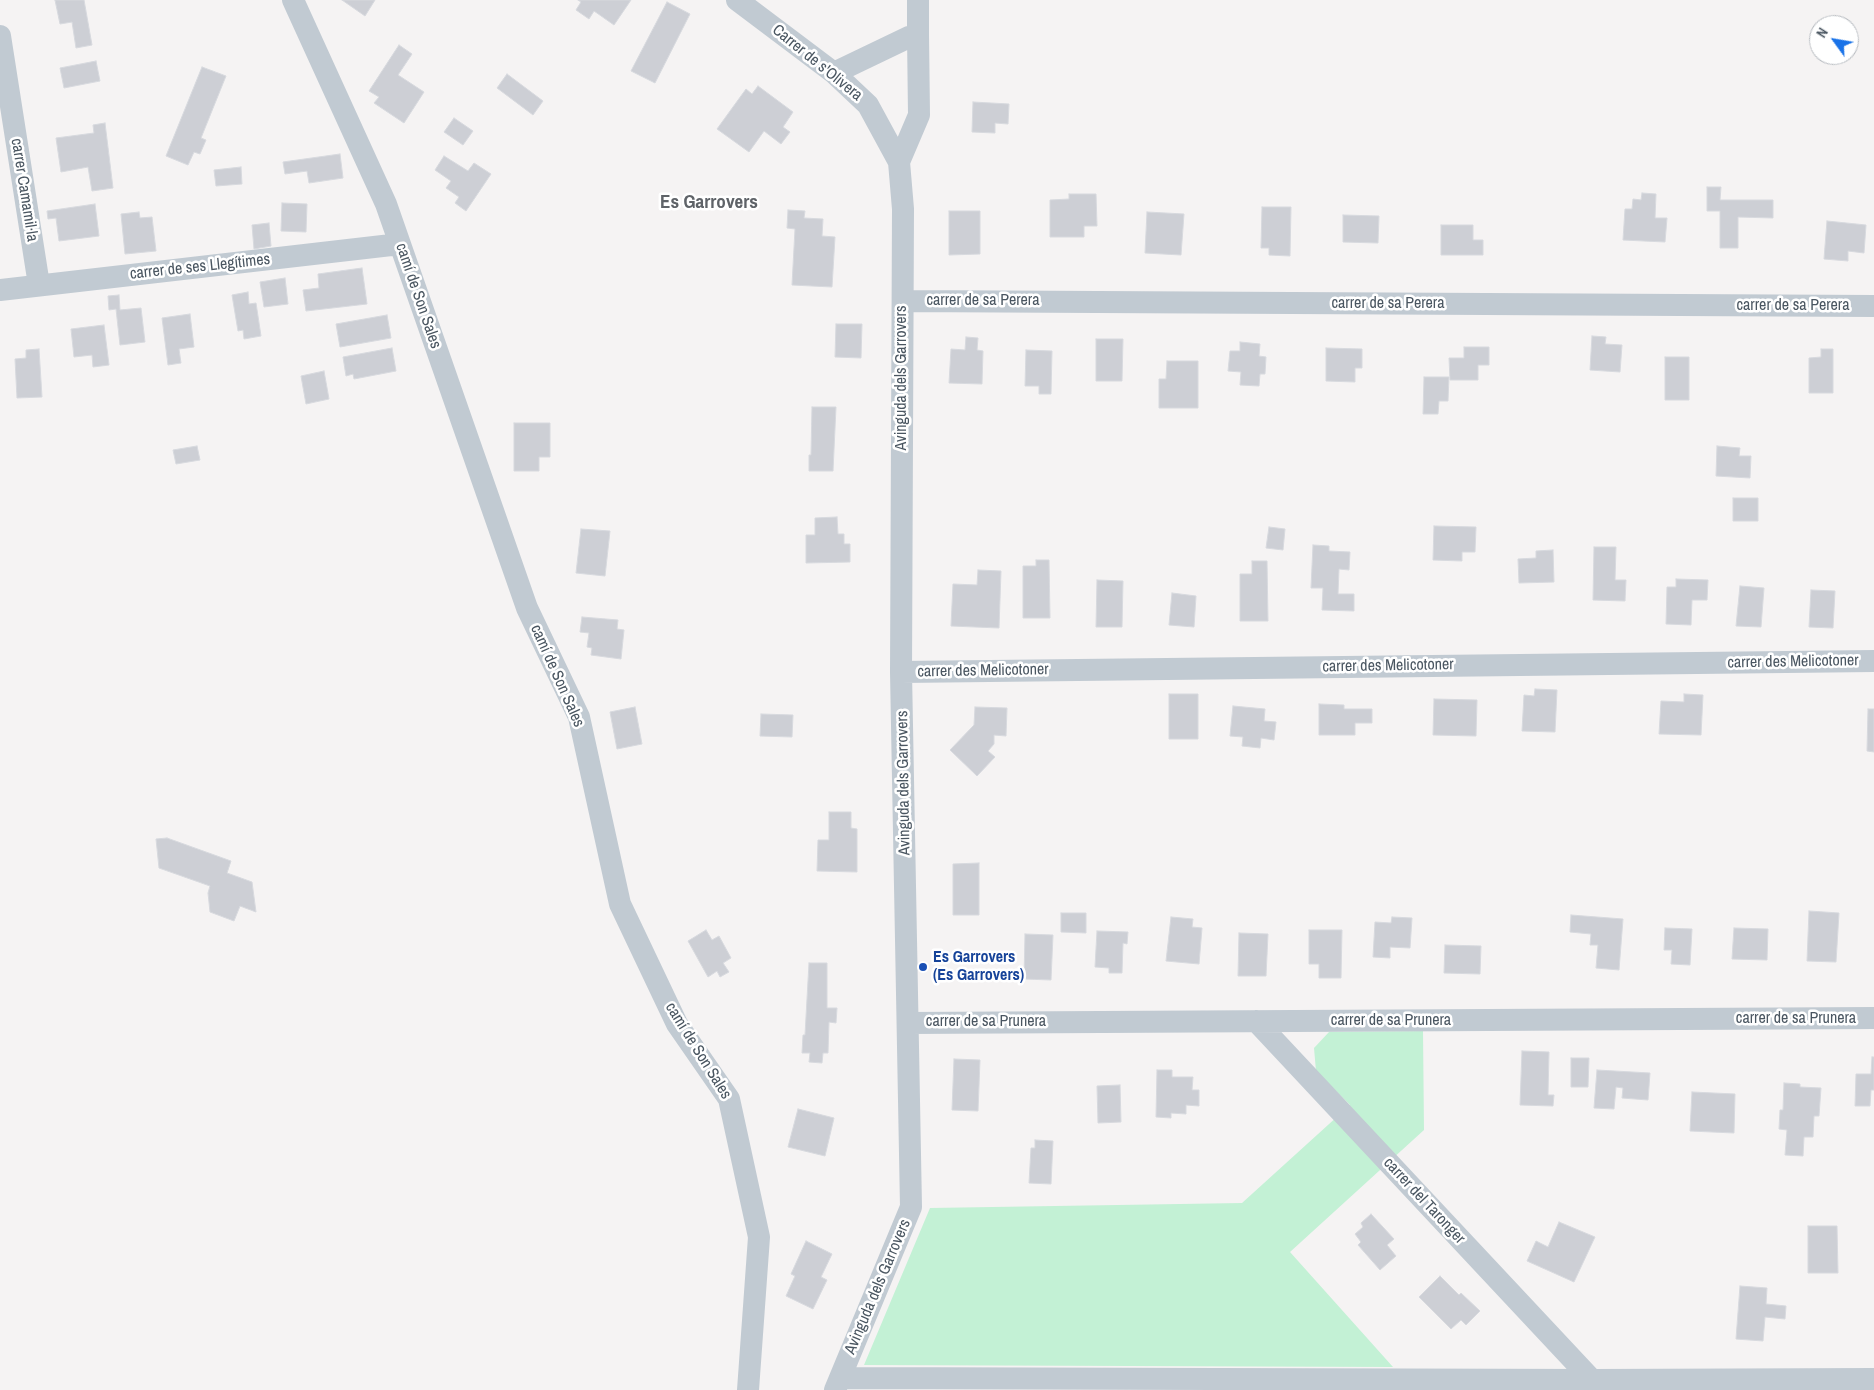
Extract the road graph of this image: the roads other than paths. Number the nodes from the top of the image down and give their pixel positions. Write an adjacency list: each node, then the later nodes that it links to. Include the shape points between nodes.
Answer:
1 (293, 0): 8 (street, camí de Son Sales, via 386,204)
2 (737, 0): 6 (street, Carrer de s'Olivera)
3 (918, 0): 4 (street)
4 (918, 35): 6 (street); 7 (street, via 919,116)
5 (0, 36): 9 (street, carrer Camamil·la)
6 (834, 73): 7 (street, Carrer de s'Olivera, via 868,104)
7 (899, 162): 11 (street, Avinguda dels Garrovers, via 904,209)
8 (400, 244): 9 (street, carrer de ses Llegítimes); 21 (street, camí de Son Sales, via 527,608 579,717 620,904 677,1024 730,1099 759,1237)
9 (39, 285): 10 (street, carrer de ses Llegítimes)
10 (0, 290)
11 (903, 301): 12 (street, carrer de sa Perera); 14 (street, Avinguda dels Garrovers)
12 (1874, 306)
13 (1874, 661): 14 (street, carrer des Melicotoner)
14 (902, 672): 17 (street, Avinguda dels Garrovers)
15 (1874, 1018): 16 (street, carrer de sa Prunera)
16 (1256, 1021): 17 (street, carrer de sa Prunera); 19 (street, carrer del Taronger)
17 (908, 1023): 20 (street, Avinguda dels Garrovers, via 911,1207)
18 (1874, 1378): 19 (street)
19 (1592, 1380): 20 (street)
20 (838, 1384)
21 (748, 1390)

